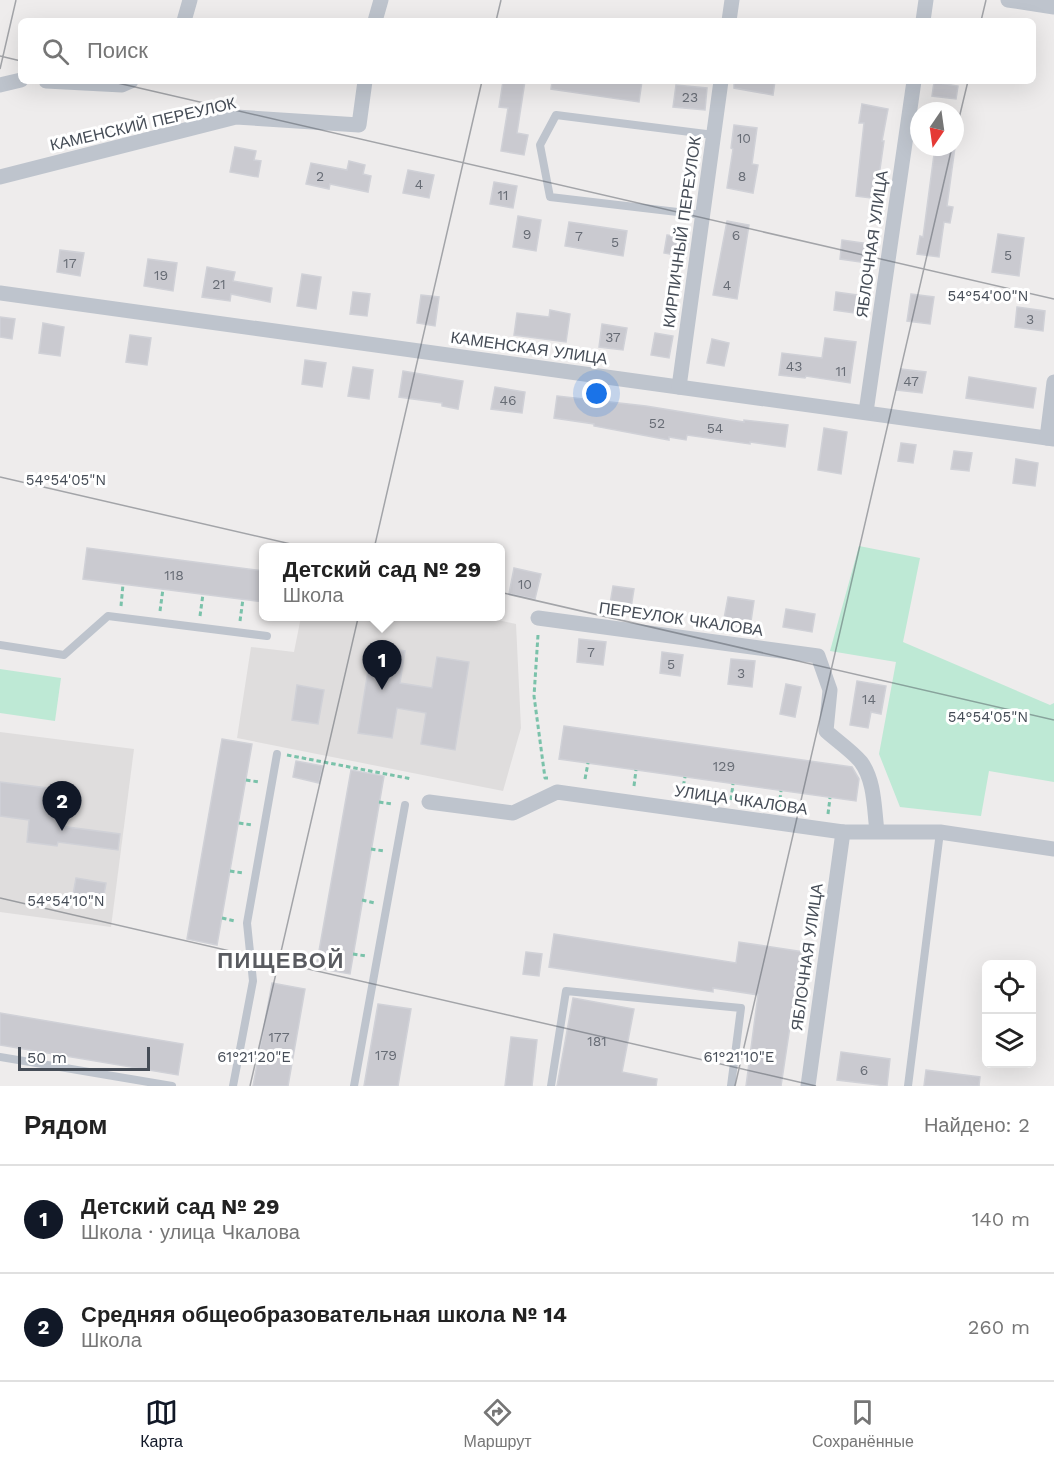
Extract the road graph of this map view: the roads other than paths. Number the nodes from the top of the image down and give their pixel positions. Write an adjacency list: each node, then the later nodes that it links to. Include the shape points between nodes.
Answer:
1 (190, 0): 7 (street)
2 (381, 0): 8 (street)
3 (732, 0): 9 (street)
4 (926, 0): 10 (street)
5 (1008, 0): 6 (street)
6 (1054, 7)
7 (185, 18)
8 (376, 18)
9 (729, 18)
10 (923, 18)
11 (18, 81): 17 (street)
12 (103, 84): 13 (street)
13 (124, 84)
14 (365, 84): 19 (street, КАМЕНСКИЙ ПЕРЕУЛОК, via 359,125 236,117)
15 (721, 84): 18 (street, КИРПИЧНЫЙ ПЕРЕУЛОК)
16 (914, 84): 24 (street, ЯБЛОЧНАЯ УЛИЦА)
17 (0, 85)
18 (714, 135): 20 (street, КИРПИЧНЫЙ ПЕРЕУЛОК); 20 (lane, via 556,115 540,145 550,196)
19 (0, 177)
20 (703, 215): 23 (street, КИРПИЧНЫЙ ПЕРЕУЛОК)
21 (0, 293): 23 (street, КАМЕНСКАЯ УЛИЦА)
22 (1054, 382): 25 (street)
23 (679, 387): 24 (street, КАМЕНСКАЯ УЛИЦА)
24 (866, 412): 25 (street, КАМЕНСКАЯ УЛИЦА)
25 (1051, 438)
26 (538, 618): 32 (street, ПЕРЕУЛОК ЧКАЛОВА, via 818,656 830,690 826,731 861,762 871,783)
27 (267, 636): 28 (lane, via 108,616 64,655)
28 (0, 645)
29 (277, 754): 38 (lane, via 247,923 253,981)
30 (429, 802): 33 (street, УЛИЦА ЧКАЛОВА, via 513,813 557,792)
31 (405, 805): 39 (lane)
32 (877, 831): 33 (street, УЛИЦА ЧКАЛОВА); 34 (street, УЛИЦА ЧКАЛОВА)
33 (843, 832): 42 (street, ЯБЛОЧНАЯ УЛИЦА)
34 (940, 832): 35 (street, УЛИЦА ЧКАЛОВА); 43 (lane)
35 (1054, 849)
36 (0, 1057): 37 (lane)
37 (172, 1086)
38 (234, 1086)
39 (354, 1086)
40 (551, 1086): 41 (lane, via 566,991 741,1008)
41 (732, 1086)
42 (808, 1086)
43 (908, 1086)

